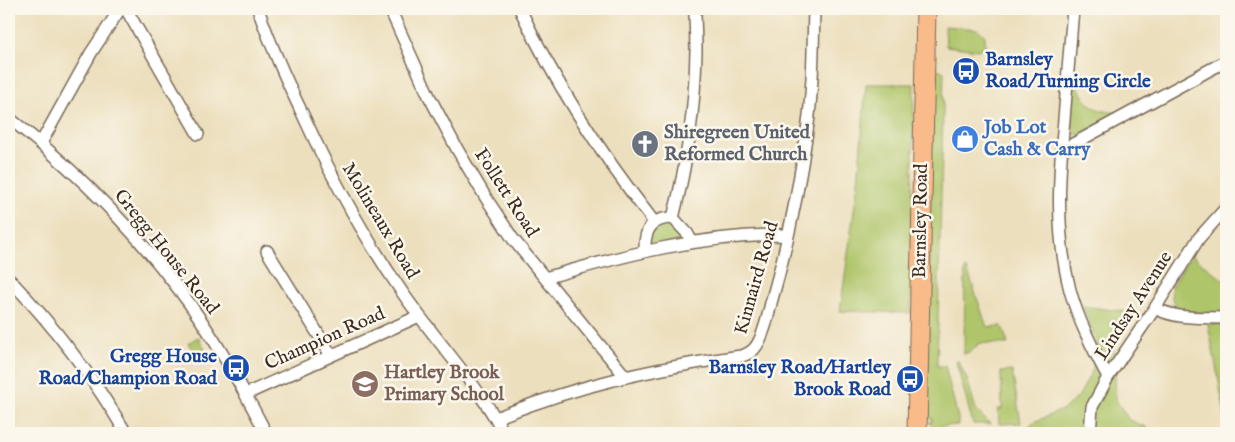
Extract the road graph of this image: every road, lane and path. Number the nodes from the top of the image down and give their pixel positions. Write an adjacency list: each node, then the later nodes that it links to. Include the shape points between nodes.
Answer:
1 (120, 9): 13 (street, via 91,53)
2 (126, 9): 12 (street)
3 (258, 9): 25 (street, Molineaux Road, via 340,193 380,260)
4 (390, 9): 22 (street, Follett Road, via 456,149 513,239)
5 (520, 9): 17 (street, via 586,129)
6 (695, 9): 16 (street, via 696,51 690,131)
7 (814, 9): 18 (street, Kinnaird Road, via 808,130)
8 (926, 9): 35 (main road, Barnsley Road)
9 (1073, 9): 14 (street)
10 (1226, 61): 14 (street)
11 (9, 118): 13 (street, Gregg House Road)
12 (198, 134)
13 (41, 143): 30 (street, Gregg House Road, via 114,213 178,287)
14 (1062, 150): 29 (street, via 1059,201 1066,270 1083,326)
15 (1226, 208): 24 (street, Lindsay Avenue, via 1200,238)
16 (673, 218): 17 (street); 19 (street)
17 (654, 222): 21 (street, via 647,231)
18 (788, 236): 19 (street, via 737,236); 28 (street, Kinnaird Road, via 767,318 754,349 741,356)
19 (692, 242): 21 (street)
20 (267, 251): 27 (street)
21 (644, 251): 22 (street)
22 (545, 278): 28 (street, Follett Road)
23 (9, 279): 32 (street, via 78,360)
24 (1155, 308): 26 (street, via 1179,317); 29 (street, Lindsay Avenue)
25 (419, 316): 27 (street, Champion Road); 31 (street, Molineaux Road)
26 (1226, 318)
27 (331, 354): 30 (street, Champion Road)
28 (625, 376): 31 (street, Kinnaird Road, via 567,392)
29 (1108, 377): 36 (street, Lindsay Avenue, via 1092,407)
30 (246, 394): 33 (street, Gregg House Road)
31 (496, 418): 34 (street, Molineaux Road)
32 (126, 433)
33 (266, 433)
34 (504, 433)
35 (917, 433)
36 (1090, 433)

